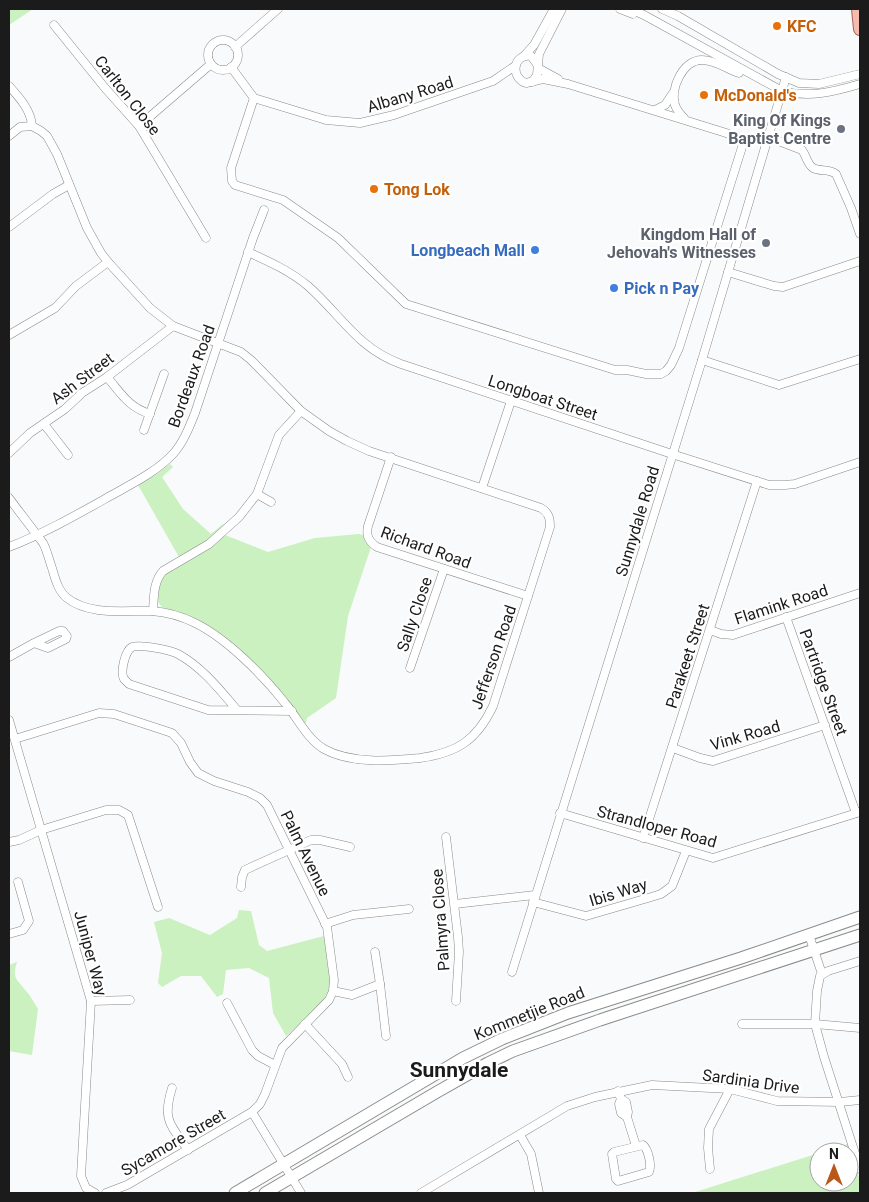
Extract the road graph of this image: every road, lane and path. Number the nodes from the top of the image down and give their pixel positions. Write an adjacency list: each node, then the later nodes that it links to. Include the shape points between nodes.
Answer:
1 (278, 9): 15 (street)
2 (554, 9): 16 (street)
3 (562, 9): 13 (street)
4 (568, 9): 13 (street)
5 (620, 9): 10 (street)
6 (630, 9): 10 (street)
7 (662, 9): 22 (street)
8 (858, 9): 11 (main road)
9 (54, 25): 36 (street, Carlton Close)
10 (670, 29): 23 (street)
11 (860, 29)
12 (208, 35): 14 (street)
13 (550, 35): 19 (street, via 539,54)
14 (215, 42): 15 (street, via 228,41); 17 (street, via 208,50)
15 (235, 47): 20 (street, via 238,56)
16 (524, 56): 18 (street); 19 (street, via 531,56)
17 (211, 64): 20 (street, via 218,69); 36 (street)
18 (515, 66): 24 (street); 25 (street)
19 (538, 66): 26 (street); 27 (street)
20 (231, 67): 32 (street)
21 (860, 74): 22 (street, via 819,84 800,83)
22 (786, 77): 30 (street, Sunnydale Road)
23 (758, 79): 30 (street); 31 (street, via 710,61 693,61 680,74)
24 (493, 81): 25 (street); 32 (street, Albany Road, via 394,115 360,123 326,120)
25 (521, 82): 26 (street)
26 (532, 82): 27 (street, via 543,79)
27 (568, 84): 33 (street)
28 (860, 84): 30 (street, via 816,95)
29 (9, 86): 35 (street, via 25,107)
30 (782, 91): 38 (street, Sunnydale Road)
31 (674, 92): 33 (street, via 666,106); 34 (street, via 674,104)
32 (254, 98): 34 (street, via 231,168 230,176 235,185 283,200 338,238 406,304 606,368 646,374 661,374 671,365 679,348 743,145 738,137)
33 (654, 110): 34 (street)
34 (685, 120)
35 (32, 126): 37 (street, via 20,127); 39 (street, Jefferson Road, via 46,136)
36 (139, 126): 43 (street, Carlton Close)
37 (9, 136)
38 (768, 137): 42 (street, via 802,150 814,168 836,174); 47 (street, Sunnydale Road)
39 (69, 185): 41 (street); 46 (street, Jefferson Road, via 87,228)
40 (264, 210): 44 (street, Bordeaux Road)
41 (9, 226)
42 (860, 234)
43 (206, 238)
44 (248, 252): 50 (street, Bordeaux Road); 55 (street, Longboat Street, via 300,280 364,344 387,359)
45 (860, 261): 47 (street, via 783,286)
46 (108, 262): 48 (street, Jefferson Road, via 150,308); 49 (street, via 76,286 55,308)
47 (728, 272): 52 (street, Sunnydale Road)
48 (173, 326): 50 (street, Jefferson Road); 54 (street, Ash Street)
49 (9, 335)
50 (218, 344): 56 (street, Jefferson Road, via 241,352 251,360); 70 (street, Bordeaux Road, via 188,430 173,454 136,482)
51 (860, 359): 52 (street, via 779,385)
52 (702, 360): 61 (street, Sunnydale Road)
53 (164, 374): 57 (street)
54 (107, 377): 57 (street, via 128,403); 58 (street, Ash Street)
55 (511, 400): 61 (street, Longboat Street); 66 (street)
56 (300, 411): 63 (street, Jefferson Road, via 347,441); 67 (street, via 279,435)
57 (150, 414): 59 (street)
58 (44, 424): 60 (street, Ash Street); 62 (street)
59 (144, 430)
60 (9, 453)
61 (672, 454): 65 (street, Longboat Street); 87 (street, Sunnydale Road)
62 (68, 456)
63 (391, 457): 66 (street, Jefferson Road); 72 (street, Richard Road, via 368,526 368,538 376,546)
64 (860, 462): 65 (street, Longboat Street, via 790,485 775,486)
65 (757, 481): 77 (street, Parakeet Street)
66 (482, 488): 74 (street, Jefferson Road, via 542,508 550,517 550,527)
67 (258, 494): 69 (street); 75 (street, via 220,536 163,571 156,585)
68 (9, 498): 70 (street, Jefferson Road)
69 (271, 502)
70 (37, 536): 71 (street, Bordeaux Road); 75 (street, Jefferson Road, via 44,545 60,590 72,601 100,610)
71 (9, 547)
72 (444, 569): 74 (street, Richard Road); 80 (street, Sally Close)
73 (860, 593): 76 (street, Flamink Road)
74 (528, 596): 82 (street, Jefferson Road, via 493,706 481,728 456,748 436,755 389,761 345,756 320,746)
75 (153, 611): 82 (street, Jefferson Road, via 182,617 212,633 230,647)
76 (786, 617): 77 (street, Flamink Road, via 732,635); 84 (street, Partridge Street)
77 (710, 630): 86 (street, Parakeet Street)
78 (34, 643): 79 (street)
79 (9, 657)
80 (410, 668)
81 (237, 710): 81 (street, via 208,710 129,684 122,673 127,652 137,646 177,654 196,666); 82 (street)
82 (292, 711)
83 (9, 720): 85 (street, Juniper Way)
84 (825, 725): 86 (street, Vink Road, via 713,761); 88 (street, Partridge Street)
85 (14, 739): 89 (street, Juniper Way); 94 (street, Palm Avenue, via 102,712 169,732 178,739 198,773 264,801)
86 (672, 748): 91 (street, Parakeet Street)
87 (560, 813): 91 (street, Strandloper Road); 98 (street, Sunnydale Road)
88 (858, 813): 95 (street, Strandloper Road, via 721,857)
89 (41, 830): 92 (street); 100 (street, via 106,810 125,812); 115 (street, Juniper Way)
90 (446, 837): 99 (street, Palmyra Close)
91 (644, 838): 95 (street, Strandloper Road)
92 (9, 842)
93 (350, 847): 94 (street, via 317,839)
94 (290, 848): 97 (street, via 245,870); 103 (street, Palm Avenue)
95 (686, 851): 98 (street, Ibis Way, via 672,886 661,894 586,916)
96 (18, 882): 104 (street, via 29,921 23,930)
97 (240, 887)
98 (534, 899): 99 (street); 110 (street, Sunnydale Road)
99 (455, 904): 116 (street, Palmyra Close, via 459,952)
100 (158, 907)
101 (409, 908): 103 (street, via 353,915)
102 (860, 917): 105 (main road, Kommetjie Road)
103 (325, 924): 113 (street, Palm Avenue, via 332,958)
104 (9, 934)
105 (809, 935): 107 (street); 134 (main road, Kommetjie Road, via 596,1003 502,1039 463,1058)
106 (860, 935): 107 (main road, Kommetjie Road)
107 (814, 950): 111 (street); 137 (main road, Kommetjie Road, via 513,1051)
108 (376, 952): 112 (street)
109 (860, 961): 111 (street)
110 (512, 972)
111 (822, 974): 120 (street, via 817,991)
112 (380, 984): 113 (street, via 352,995); 122 (street)
113 (333, 991): 118 (street, via 329,1000)
114 (130, 1000): 115 (street)
115 (91, 1001): 138 (street, Juniper Way, via 81,1176 86,1188)
116 (456, 1001)
117 (227, 1003): 123 (street, via 252,1050)
118 (305, 1024): 123 (street, via 286,1043); 124 (street, via 342,1064)
119 (742, 1024): 120 (street)
120 (816, 1024): 121 (street); 129 (street)
121 (860, 1028)
122 (386, 1036)
123 (275, 1066): 130 (street, via 263,1099)
124 (348, 1077)
125 (172, 1088): 133 (street, via 167,1114 174,1131)
126 (730, 1088): 127 (street, Sardinia Drive, via 652,1084); 129 (street, Sardinia Drive, via 776,1102); 136 (street, via 709,1129)
127 (618, 1091): 131 (street, Sardinia Drive, via 567,1106); 132 (street, via 626,1102)
128 (860, 1100): 129 (street, Sardinia Drive)
129 (840, 1102): 135 (street)
130 (252, 1112): 133 (street, Sycamore Street); 134 (street)
131 (520, 1135): 143 (street, Sardinia Drive); 144 (street, via 530,1154)
132 (636, 1146): 132 (street, via 612,1154 618,1181 649,1172 646,1147 643,1144)
133 (188, 1150): 139 (street, Sycamore Street, via 127,1185)
134 (284, 1165): 137 (street); 140 (main road, Kommetjie Road)
135 (860, 1168)
136 (710, 1169)
137 (292, 1177): 141 (main road, Kommetjie Road); 142 (street)
138 (95, 1193)
139 (106, 1193)
140 (235, 1193)
141 (265, 1193)
142 (301, 1193)
143 (421, 1193)
144 (539, 1193)

